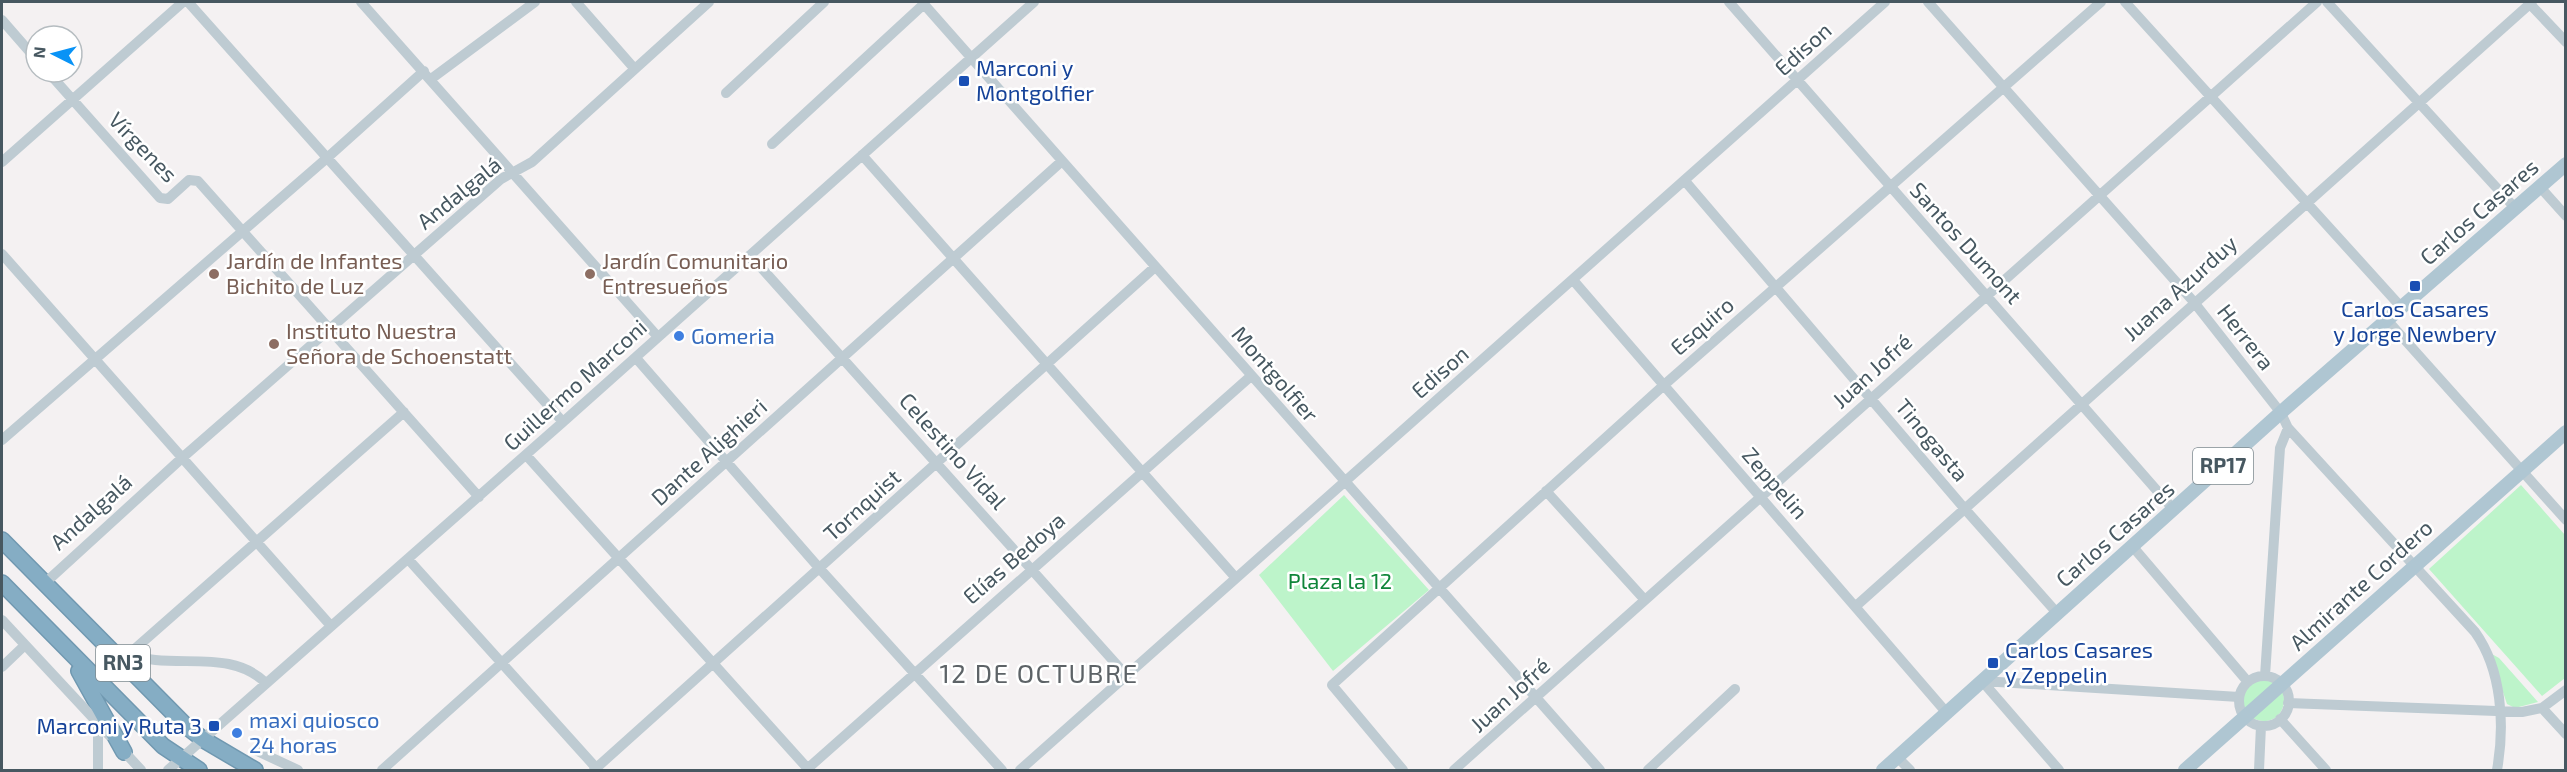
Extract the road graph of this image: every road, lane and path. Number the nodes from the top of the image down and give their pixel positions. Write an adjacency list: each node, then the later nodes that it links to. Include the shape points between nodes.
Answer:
1 (183, 2): 29 (street)
2 (188, 2): 33 (street)
3 (361, 2): 23 (street)
4 (535, 2): 23 (street)
5 (576, 2): 22 (street)
6 (709, 2): 22 (street, Andalgalá)
7 (824, 2): 27 (street)
8 (1034, 2): 21 (street, Guillermo Marconi)
9 (1730, 2): 24 (street, Santos Dumont)
10 (1886, 2): 24 (street, Edison)
11 (1928, 2): 26 (street, Herrera)
12 (2101, 2): 26 (street, Esquiro)
13 (2125, 2): 28 (street)
14 (2318, 2): 28 (street, Juan Jofré)
15 (2327, 2): 30 (street)
16 (2530, 2): 19 (street); 30 (street, Juana Azurduy)
17 (923, 3): 21 (street, Montgolfier); 31 (street)
18 (2, 20): 20 (street)
19 (2565, 42)
20 (24, 45)
21 (972, 57): 32 (street, Guillermo Marconi); 34 (street, Montgolfier)
22 (633, 67): 37 (street, Andalgalá, via 532,162)
23 (427, 75): 33 (street); 37 (street)
24 (1797, 80): 38 (street, Edison); 40 (street, Santos Dumont)
25 (59, 84): 29 (street, Vírgenes)
26 (2005, 87): 40 (street, Esquiro); 41 (street, Herrera)
27 (726, 93)
28 (2211, 96): 41 (street, Juan Jofré); 42 (street)
29 (73, 100): 35 (street); 45 (street, Vírgenes, via 160,198 168,200 189,180 198,181)
30 (2419, 101): 42 (street, Juana Azurduy); 43 (street)
31 (772, 144)
32 (862, 154): 48 (street, Guillermo Marconi); 49 (street)
33 (327, 158): 45 (street); 47 (street)
34 (1062, 161): 49 (street, Dante Alighieri); 50 (street, Montgolfier)
35 (2, 162)
36 (2565, 164): 39 (main road, Carlos Casares / RP17)
37 (515, 172): 47 (street, Andalgalá, via 501,178); 58 (street)
38 (1685, 181): 51 (street, Edison); 52 (street, Tinogasta)
39 (2540, 187): 43 (main road, Carlos Casares / RP17); 44 (street)
40 (1891, 188): 52 (street, Esquiro); 53 (street, Santos Dumont)
41 (2100, 195): 53 (street, Juan Jofré); 54 (street, Herrera)
42 (2306, 202): 54 (street, Juana Azurduy); 55 (street)
43 (2516, 209): 55 (main road, Carlos Casares / RP17)
44 (2565, 216)
45 (242, 232): 57 (street, Vírgenes); 59 (street)
46 (2, 254): 59 (street)
47 (414, 255): 57 (street, Andalgalá); 69 (street)
48 (750, 255): 58 (street, Guillermo Marconi); 61 (street, Celestino Vidal)
49 (955, 259): 61 (street, Dante Alighieri); 62 (street)
50 (1155, 267): 62 (street, Tornquist); 63 (street, Montgolfier)
51 (1573, 280): 64 (street, Zeppelin); 79 (street, Edison)
52 (1777, 288): 64 (street, Esquiro); 65 (street, Tinogasta)
53 (1987, 295): 65 (street, Juan Jofré); 66 (street, Santos Dumont)
54 (2193, 301): 66 (street, Juana Azurduy); 68 (street, Herrera)
55 (2402, 308): 56 (main road, Carlos Casares / RP17)
56 (2388, 321): 68 (main road, Carlos Casares / RP17); 78 (street)
57 (329, 329): 67 (street, Vírgenes); 74 (street, Andalgalá)
58 (658, 337): 60 (street, Guillermo Marconi)
59 (95, 358): 72 (street); 74 (street)
60 (636, 358): 69 (street, Guillermo Marconi); 75 (street)
61 (843, 358): 75 (street, Dante Alighieri); 76 (street, Celestino Vidal)
62 (1046, 364): 76 (street, Tornquist); 77 (street)
63 (1251, 376): 77 (street, Elías Bedoya); 79 (street, Montgolfier)
64 (1664, 385): 80 (street, Esquiro); 82 (street, Zeppelin)
65 (1871, 398): 82 (street, Juan Jofré); 83 (street, Tinogasta)
66 (2081, 404): 83 (street, Juana Azurduy); 84 (street, Santos Dumont)
67 (404, 412): 81 (street, Vírgenes); 87 (street)
68 (2281, 413): 70 (street, Herrera); 84 (main road, Carlos Casares / RP17)
69 (563, 422): 73 (street, Guillermo Marconi)
70 (2288, 428): 91 (street, Herrera); 112 (street, via 2280,448)
71 (2565, 432): 78 (main road, Almirante Cordero)
72 (2, 440)
73 (526, 455): 81 (street, Guillermo Marconi); 89 (street)
74 (182, 458): 87 (street); 96 (street, Andalgalá)
75 (727, 462): 89 (street, Dante Alighieri); 92 (street)
76 (938, 462): 92 (street, Tornquist); 93 (street, Celestino Vidal)
77 (1141, 471): 93 (street, Elías Bedoya); 94 (street)
78 (2522, 471): 85 (street); 91 (main road, Almirante Cordero)
79 (1344, 482): 94 (street, Edison); 97 (street, Montgolfier)
80 (1546, 491): 97 (street, Esquiro); 98 (street)
81 (479, 497): 90 (street, Guillermo Marconi)
82 (1761, 497): 98 (street, Juan Jofré); 99 (street, Zeppelin)
83 (1964, 508): 99 (street, Juana Azurduy); 100 (street, Tinogasta)
84 (2174, 510): 88 (main road, Carlos Casares / RP17)
85 (2565, 520)
86 (2, 540): 96 (highway, RN3)
87 (258, 542): 102 (street); 106 (street)
88 (2133, 548): 100 (main road, Carlos Casares / RP17); 114 (street)
89 (618, 558): 107 (street, Dante Alighieri); 108 (street)
90 (408, 559): 102 (street, Guillermo Marconi); 107 (street)
91 (2415, 565): 116 (main road, Almirante Cordero); 124 (street, Herrera, via 2481,641)
92 (820, 568): 108 (street, Tornquist); 110 (street)
93 (1032, 568): 110 (street, Elías Bedoya); 111 (street, Celestino Vidal)
94 (1235, 577): 111 (street, Edison)
95 (2, 583): 104 (highway, RN3)
96 (45, 583): 103 (highway, RN3)
97 (1438, 588): 119 (street, Montgolfier); 146 (street, Esquiro, via 1332,685)
98 (1644, 599): 119 (street, Juan Jofré)
99 (1856, 606): 123 (street, Zeppelin)
100 (2057, 613): 113 (main road, Carlos Casares / RP17)
101 (2, 621): 105 (street)
102 (331, 626): 115 (street, Guillermo Marconi)
103 (97, 637): 106 (street); 130 (highway, RN3)
104 (57, 642): 132 (highway, RN3, via 77,669); 134 (highway, RN3)
105 (26, 645): 109 (street); 127 (street)
106 (129, 654): 115 (street, via 245,668)
107 (501, 663): 135 (street); 143 (street, Dante Alighieri)
108 (713, 663): 135 (street, Tornquist); 136 (street)
109 (2, 667)
110 (913, 673): 136 (street, Elías Bedoya); 144 (street)
111 (1126, 675): 145 (street, Edison)
112 (2265, 676): 114 (street); 116 (street)
113 (1982, 681): 120 (street); 123 (main road, Carlos Casares / RP17); 152 (street)
114 (2248, 682): 120 (street)
115 (266, 683): 130 (street, Guillermo Marconi)
116 (2282, 684): 121 (street); 125 (main road, Almirante Cordero)
117 (1735, 689): 149 (street)
118 (2565, 690): 122 (street)
119 (1536, 697): 147 (street, Juan Jofré); 148 (street, Montgolfier)
120 (2239, 697): 125 (street)
121 (2288, 703): 124 (street); 126 (street)
122 (2542, 708): 124 (street); 129 (street)
123 (1946, 712): 133 (main road, Carlos Casares / RP17)
124 (2502, 712): 156 (street)
125 (2245, 717): 128 (street); 153 (main road, Almirante Cordero)
126 (2280, 719): 128 (street); 155 (street)
127 (98, 723): 132 (street); 137 (street)
128 (2262, 726): 154 (street)
129 (2565, 734)
130 (204, 741): 134 (street, Guillermo Marconi); 141 (highway, RN3)
131 (255, 750): 142 (street)
132 (124, 752): 138 (street)
133 (1898, 758): 150 (main road, Carlos Casares / RP17); 151 (street)
134 (181, 760): 139 (street, Guillermo Marconi); 140 (highway, RN3)
135 (596, 770)
136 (808, 770)
137 (98, 771)
138 (141, 771)
139 (168, 771)
140 (199, 771)
141 (255, 771)
142 (298, 771)
143 (382, 771)
144 (1002, 771)
145 (1020, 771)
146 (1403, 771)
147 (1454, 771)
148 (1600, 771)
149 (1648, 771)
150 (1883, 771)
151 (1910, 771)
152 (2059, 771)
153 (2185, 771)
154 (2259, 771)
155 (2326, 771)
156 (2498, 771)

